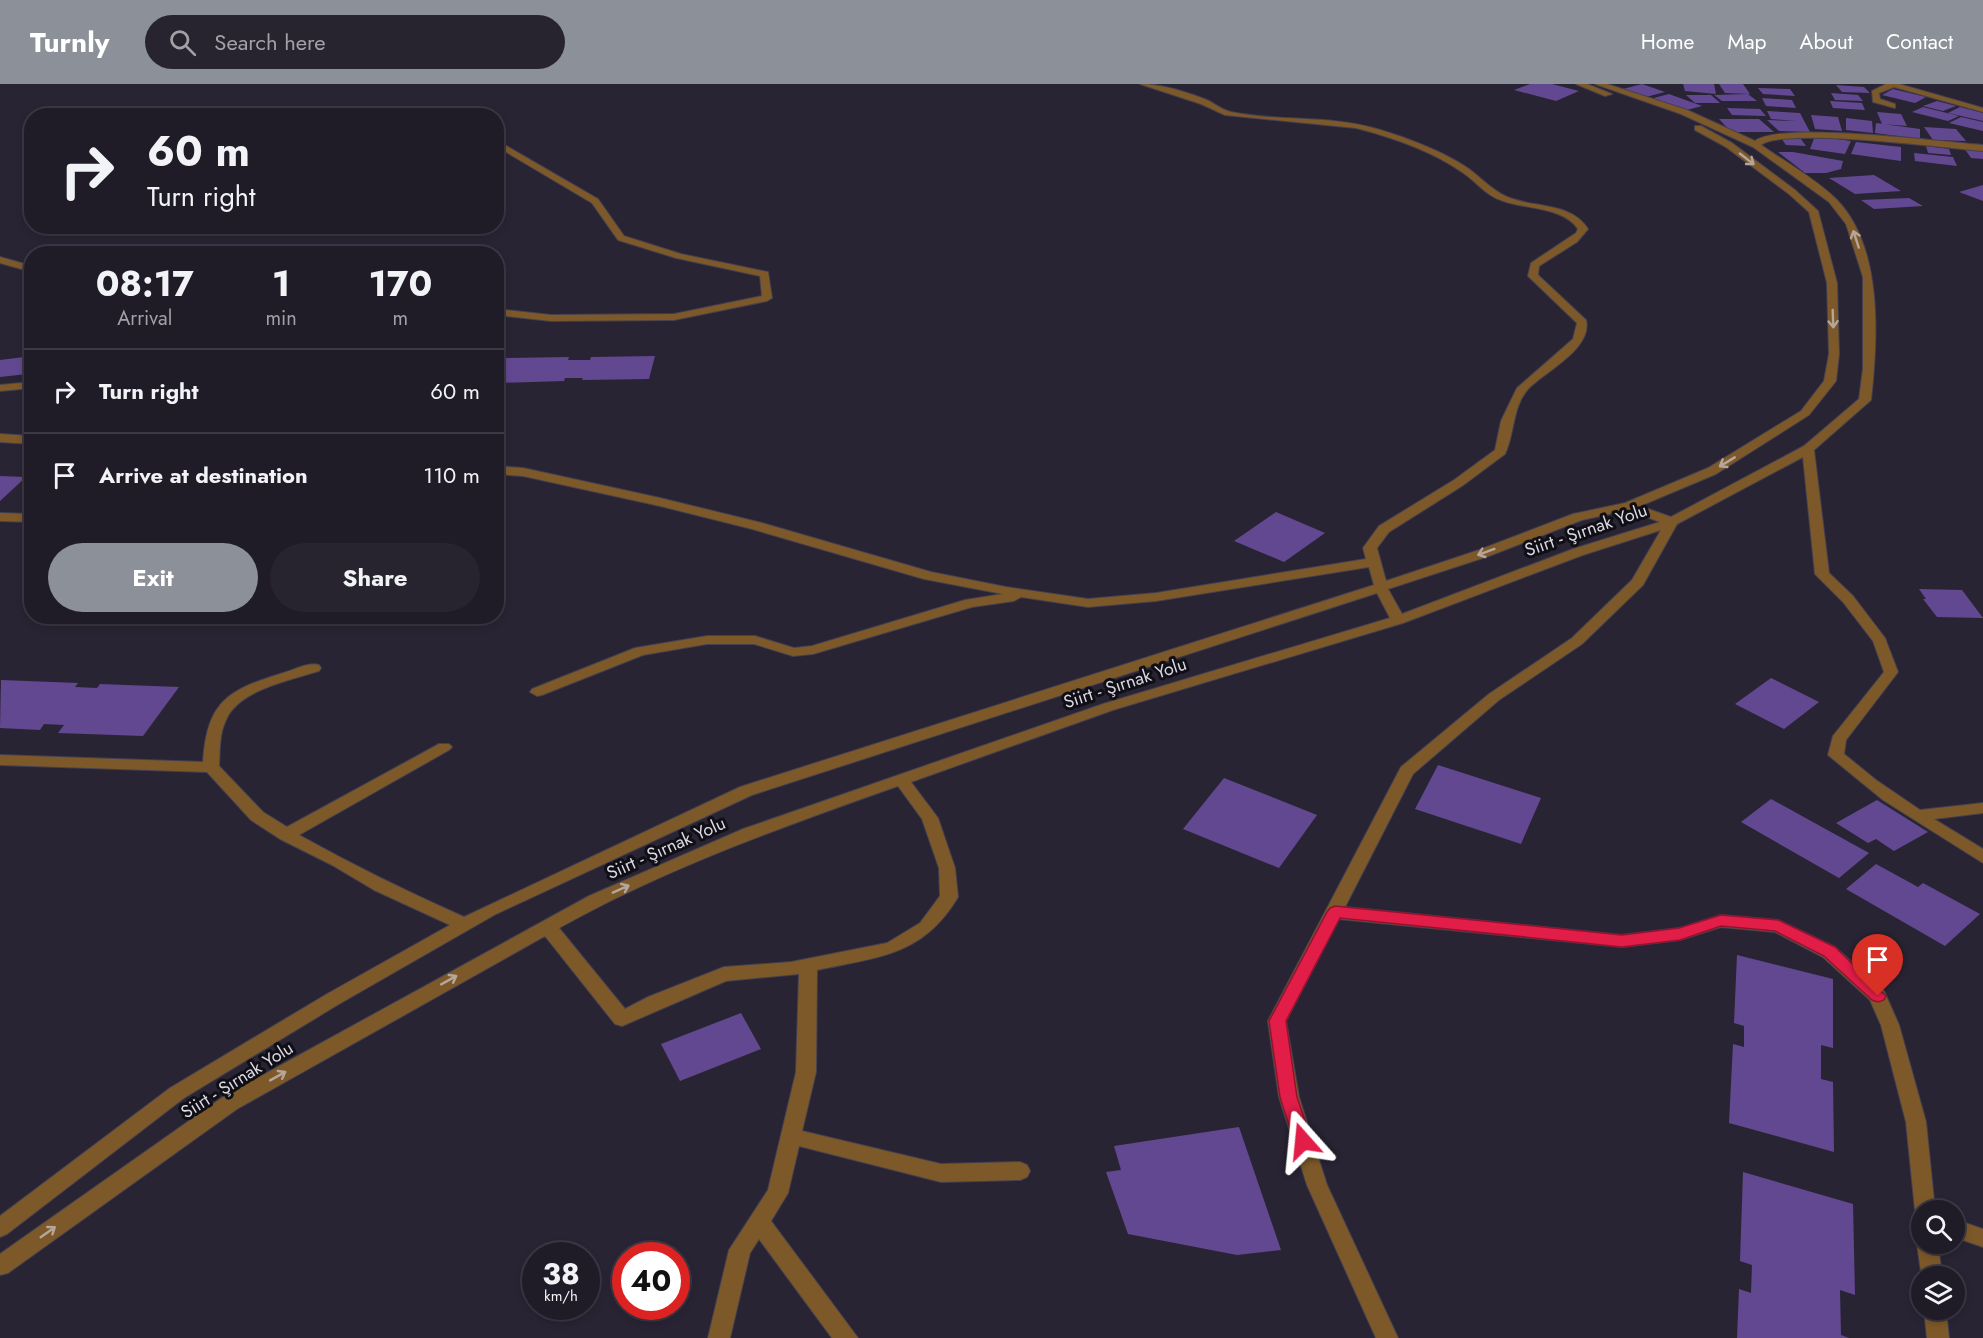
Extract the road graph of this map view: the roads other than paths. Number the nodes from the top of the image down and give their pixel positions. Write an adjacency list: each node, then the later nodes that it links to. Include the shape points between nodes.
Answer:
1 (1144, 84): 23 (street, via 1204,102 1225,113 1376,131 1435,154 1504,199 1564,213 1584,229 1580,237 1534,265 1533,276 1582,322 1578,340 1522,388 1507,421 1501,451 1384,529 1370,548)
2 (1580, 84): 19 (street, Siirt - Şırnak Yolu, one-way to 19, via 1696,127 1730,145 1792,192 1813,212 1832,283 1834,354 1830,381 1805,413 1712,471)
3 (1599, 84): 7 (street, Siirt - Şırnak Yolu, via 1684,112)
4 (1892, 85): 5 (street, via 1875,93 1876,100); 6 (street)
5 (1892, 106)
6 (1983, 111)
7 (1755, 145): 9 (street, via 1764,138 1805,134); 17 (street, Siirt - Şırnak Yolu, one-way to 7, via 1865,400 1869,369 1868,277 1851,224 1832,200)
8 (504, 147): 12 (street, via 596,201 621,238 679,256 765,274 767,298 674,317 551,318)
9 (1983, 148)
10 (0, 260): 11 (street)
11 (24, 267)
12 (504, 313)
13 (24, 386): 14 (street)
14 (0, 388)
15 (0, 438): 16 (street)
16 (24, 440)
17 (1808, 449): 22 (street, Siirt - Şırnak Yolu); 34 (street, via 1822,574 1848,599 1880,640 1891,672 1838,739 1836,755)
18 (504, 471): 25 (street, via 584,484 757,526 929,576)
19 (1629, 506): 22 (street); 24 (street, Siirt - Şırnak Yolu, one-way to 24, via 1578,517)
20 (0, 517): 21 (street)
21 (24, 518)
22 (1672, 522): 26 (street, Siirt - Şırnak Yolu, via 1578,552); 37 (street, via 1638,582 1577,641 1494,698 1407,771)
23 (1374, 562): 24 (street); 25 (street, via 1156,597 1088,603)
24 (1381, 588): 26 (street); 38 (street, Siirt - Şırnak Yolu, via 746,791)
25 (1032, 595): 28 (street, via 970,603 813,650 793,652 738,639 640,651)
26 (1398, 620): 32 (street, Siirt - Şırnak Yolu, via 1108,707)
27 (314, 668): 31 (street, via 235,696 220,713)
28 (537, 692)
29 (444, 747): 35 (street)
30 (0, 760): 31 (street)
31 (211, 767): 35 (street, via 257,816)
32 (901, 780): 39 (street, Siirt - Şırnak Yolu, one-way to 32, via 595,900 748,833); 40 (street, via 930,818 947,867 949,897 926,927 892,948)
33 (1983, 808): 34 (street)
34 (1918, 816): 36 (street)
35 (286, 835): 38 (street, via 380,886)
36 (1983, 857)
37 (1335, 912): 43 (street, via 1622,941 1680,934 1721,921 1778,926 1829,952 1878,996 1890,1025 1916,1122); 52 (street, via 1277,1021 1288,1097 1317,1185)
38 (465, 924): 45 (street, Siirt - Şırnak Yolu, via 177,1093)
39 (547, 926): 40 (street, via 622,1019 724,974); 48 (street, Siirt - Şırnak Yolu, one-way to 39, via 230,1103)
40 (807, 966): 41 (street, via 806,1072)
41 (791, 1136): 42 (street, via 941,1173); 44 (street, via 778,1194)
42 (1020, 1171)
43 (1924, 1200)
44 (759, 1222): 50 (street, via 740,1250); 51 (street)
45 (0, 1228)
46 (1965, 1232): 47 (street)
47 (1983, 1238)
48 (0, 1266)
49 (1936, 1320): 53 (street)
50 (719, 1338)
51 (847, 1338)
52 (1387, 1338)
53 (1938, 1338)

